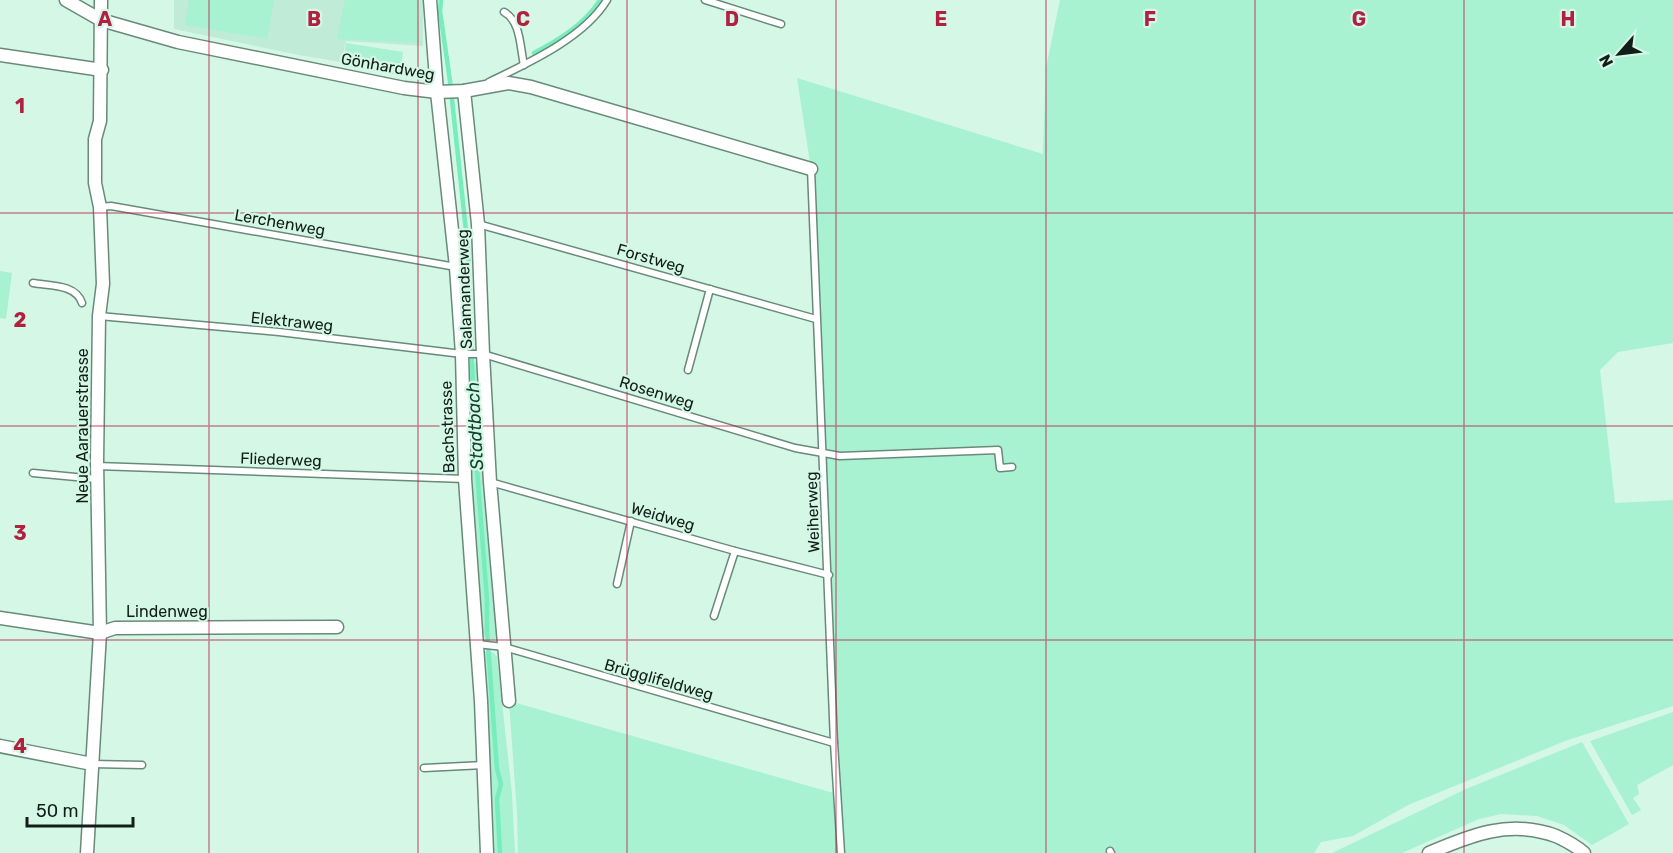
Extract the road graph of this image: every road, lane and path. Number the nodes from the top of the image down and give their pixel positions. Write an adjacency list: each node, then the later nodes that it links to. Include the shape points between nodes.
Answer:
1 (66, 0): 7 (street, Gönhardweg)
2 (101, 0): 7 (street, Neue Aarauerstrasse)
3 (430, 0): 14 (street, Bachstrasse)
4 (608, 0): 10 (lane, via 598,15 545,55)
5 (705, 0): 8 (lane)
6 (504, 12): 10 (lane, via 512,16 516,26)
7 (101, 20): 11 (street, Neue Aarauerstrasse); 14 (street, Gönhardweg, via 178,42)
8 (781, 24)
9 (0, 55): 11 (street)
10 (524, 65): 12 (lane)
11 (102, 70): 16 (street, Neue Aarauerstrasse, via 100,121 95,139 95,183)
12 (480, 87): 13 (street, Gönhardweg); 15 (street, Gönhardweg, via 508,83 531,87)
13 (464, 91): 14 (street, Gönhardweg); 17 (street, Salamanderweg)
14 (437, 92): 18 (street, Bachstrasse)
15 (811, 169): 23 (lane, Weiherweg)
16 (100, 207): 18 (lane, Lerchenweg); 22 (street, Neue Aarauerstrasse, via 103,284)
17 (478, 224): 20 (lane, Forstweg); 25 (street, Salamanderweg)
18 (456, 267): 24 (street, Bachstrasse)
19 (33, 283): 21 (lane, via 73,290)
20 (710, 289): 23 (lane, Forstweg); 26 (lane)
21 (82, 303)
22 (99, 316): 24 (lane, Elektraweg); 29 (street, Neue Aarauerstrasse)
23 (816, 320): 27 (lane, Weiherweg)
24 (462, 354): 25 (lane, Elektraweg); 31 (street, Bachstrasse)
25 (482, 354): 27 (lane, Rosenweg); 32 (street, Salamanderweg)
26 (688, 370)
27 (824, 454): 28 (lane, Rosenweg, via 998,450 1000,468); 35 (lane, Weiherweg)
28 (1012, 467)
29 (97, 472): 30 (lane, Fliederweg); 31 (lane, Fliederweg); 40 (street, Neue Aarauerstrasse)
30 (33, 473)
31 (465, 479): 41 (street, Bachstrasse)
32 (490, 482): 33 (lane, Weidweg); 42 (street, Salamanderweg)
33 (631, 521): 34 (lane, Weidweg); 36 (lane)
34 (735, 551): 35 (lane, Weidweg); 37 (lane)
35 (828, 575): 44 (lane, Weiherweg)
36 (617, 584)
37 (714, 616)
38 (0, 618): 40 (street, Lindenweg)
39 (337, 627): 40 (street, Lindenweg, via 116,628)
40 (100, 633): 46 (street, Neue Aarauerstrasse)
41 (479, 644): 42 (lane, Brügglifeldweg); 48 (street, Bachstrasse)
42 (501, 647): 43 (street, Salamanderweg); 44 (lane, Brügglifeldweg)
43 (509, 701)
44 (834, 743): 52 (lane, Weiherweg)
45 (0, 746): 46 (street)
46 (92, 764): 47 (lane); 50 (street, Neue Aarauerstrasse)
47 (142, 765)
48 (484, 765): 49 (lane); 51 (street, Bachstrasse)
49 (424, 768)
50 (87, 853)
51 (487, 853)
52 (841, 853)
53 (1429, 853): 54 (street, via 1468,837 1520,827 1574,843)
54 (1584, 853)

